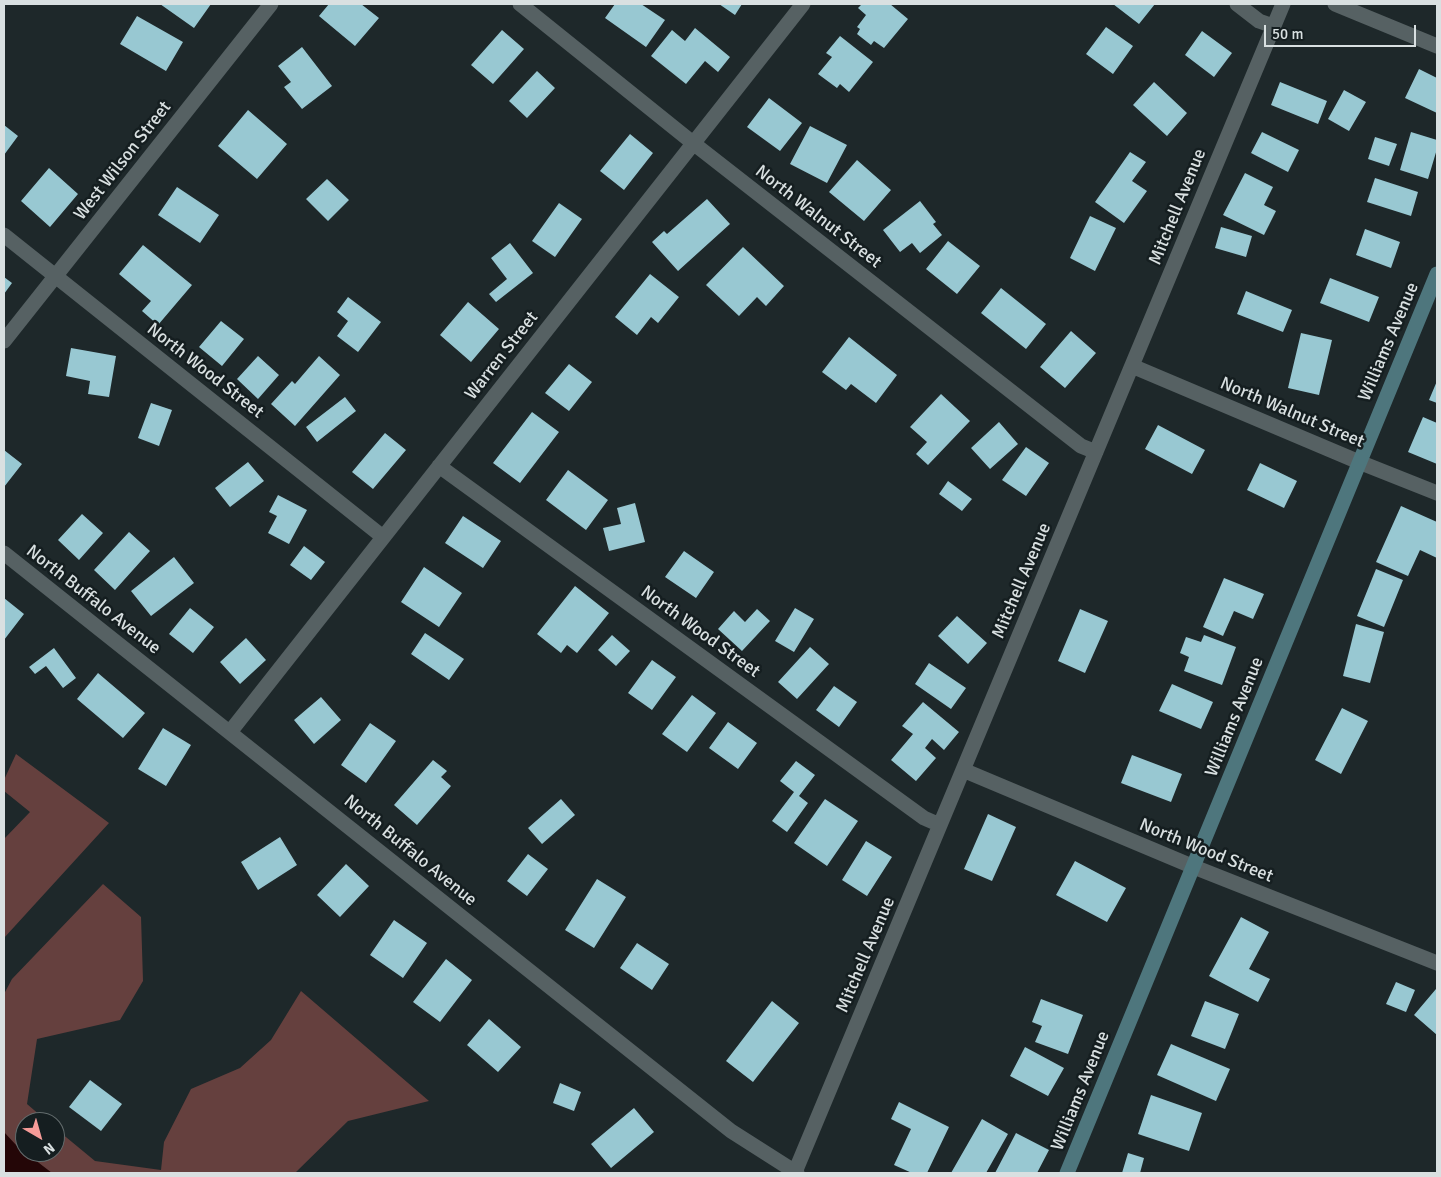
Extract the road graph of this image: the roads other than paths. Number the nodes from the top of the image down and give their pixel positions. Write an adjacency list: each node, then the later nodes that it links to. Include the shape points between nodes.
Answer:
1 (271, 4): 12 (street, West Wilson Street)
2 (520, 4): 9 (street, North Walnut Street)
3 (803, 4): 9 (street, Warren Street)
4 (1237, 4): 7 (street)
5 (1282, 4): 7 (street, Mitchell Avenue)
6 (1336, 4): 8 (street)
7 (1273, 26): 14 (street, Mitchell Avenue)
8 (1437, 46)
9 (693, 144): 15 (street, North Walnut Street, via 1081,446); 17 (street, Warren Street)
10 (4, 235): 12 (street, North Wood Street)
11 (1437, 274): 16 (street, Williams Avenue)
12 (55, 276): 13 (street, West Wilson Street); 19 (street, North Wood Street)
13 (4, 341)
14 (1132, 366): 15 (street, Mitchell Avenue); 16 (street, North Walnut Street)
15 (1096, 452): 22 (street, Mitchell Avenue)
16 (1359, 462): 18 (street, North Walnut Street); 24 (street, Williams Avenue)
17 (439, 466): 19 (street, Warren Street); 23 (street, North Wood Street, via 924,818)
18 (1437, 493)
19 (383, 536): 21 (street, Warren Street)
20 (4, 553): 21 (street, North Buffalo Avenue)
21 (230, 732): 26 (street, North Buffalo Avenue, via 731,1131)
22 (963, 770): 23 (street, Mitchell Avenue); 24 (street, North Wood Street)
23 (940, 825): 26 (street, Mitchell Avenue)
24 (1194, 867): 25 (street, North Wood Street); 27 (street, Williams Avenue)
25 (1437, 963)
26 (796, 1173)
27 (1067, 1173)

